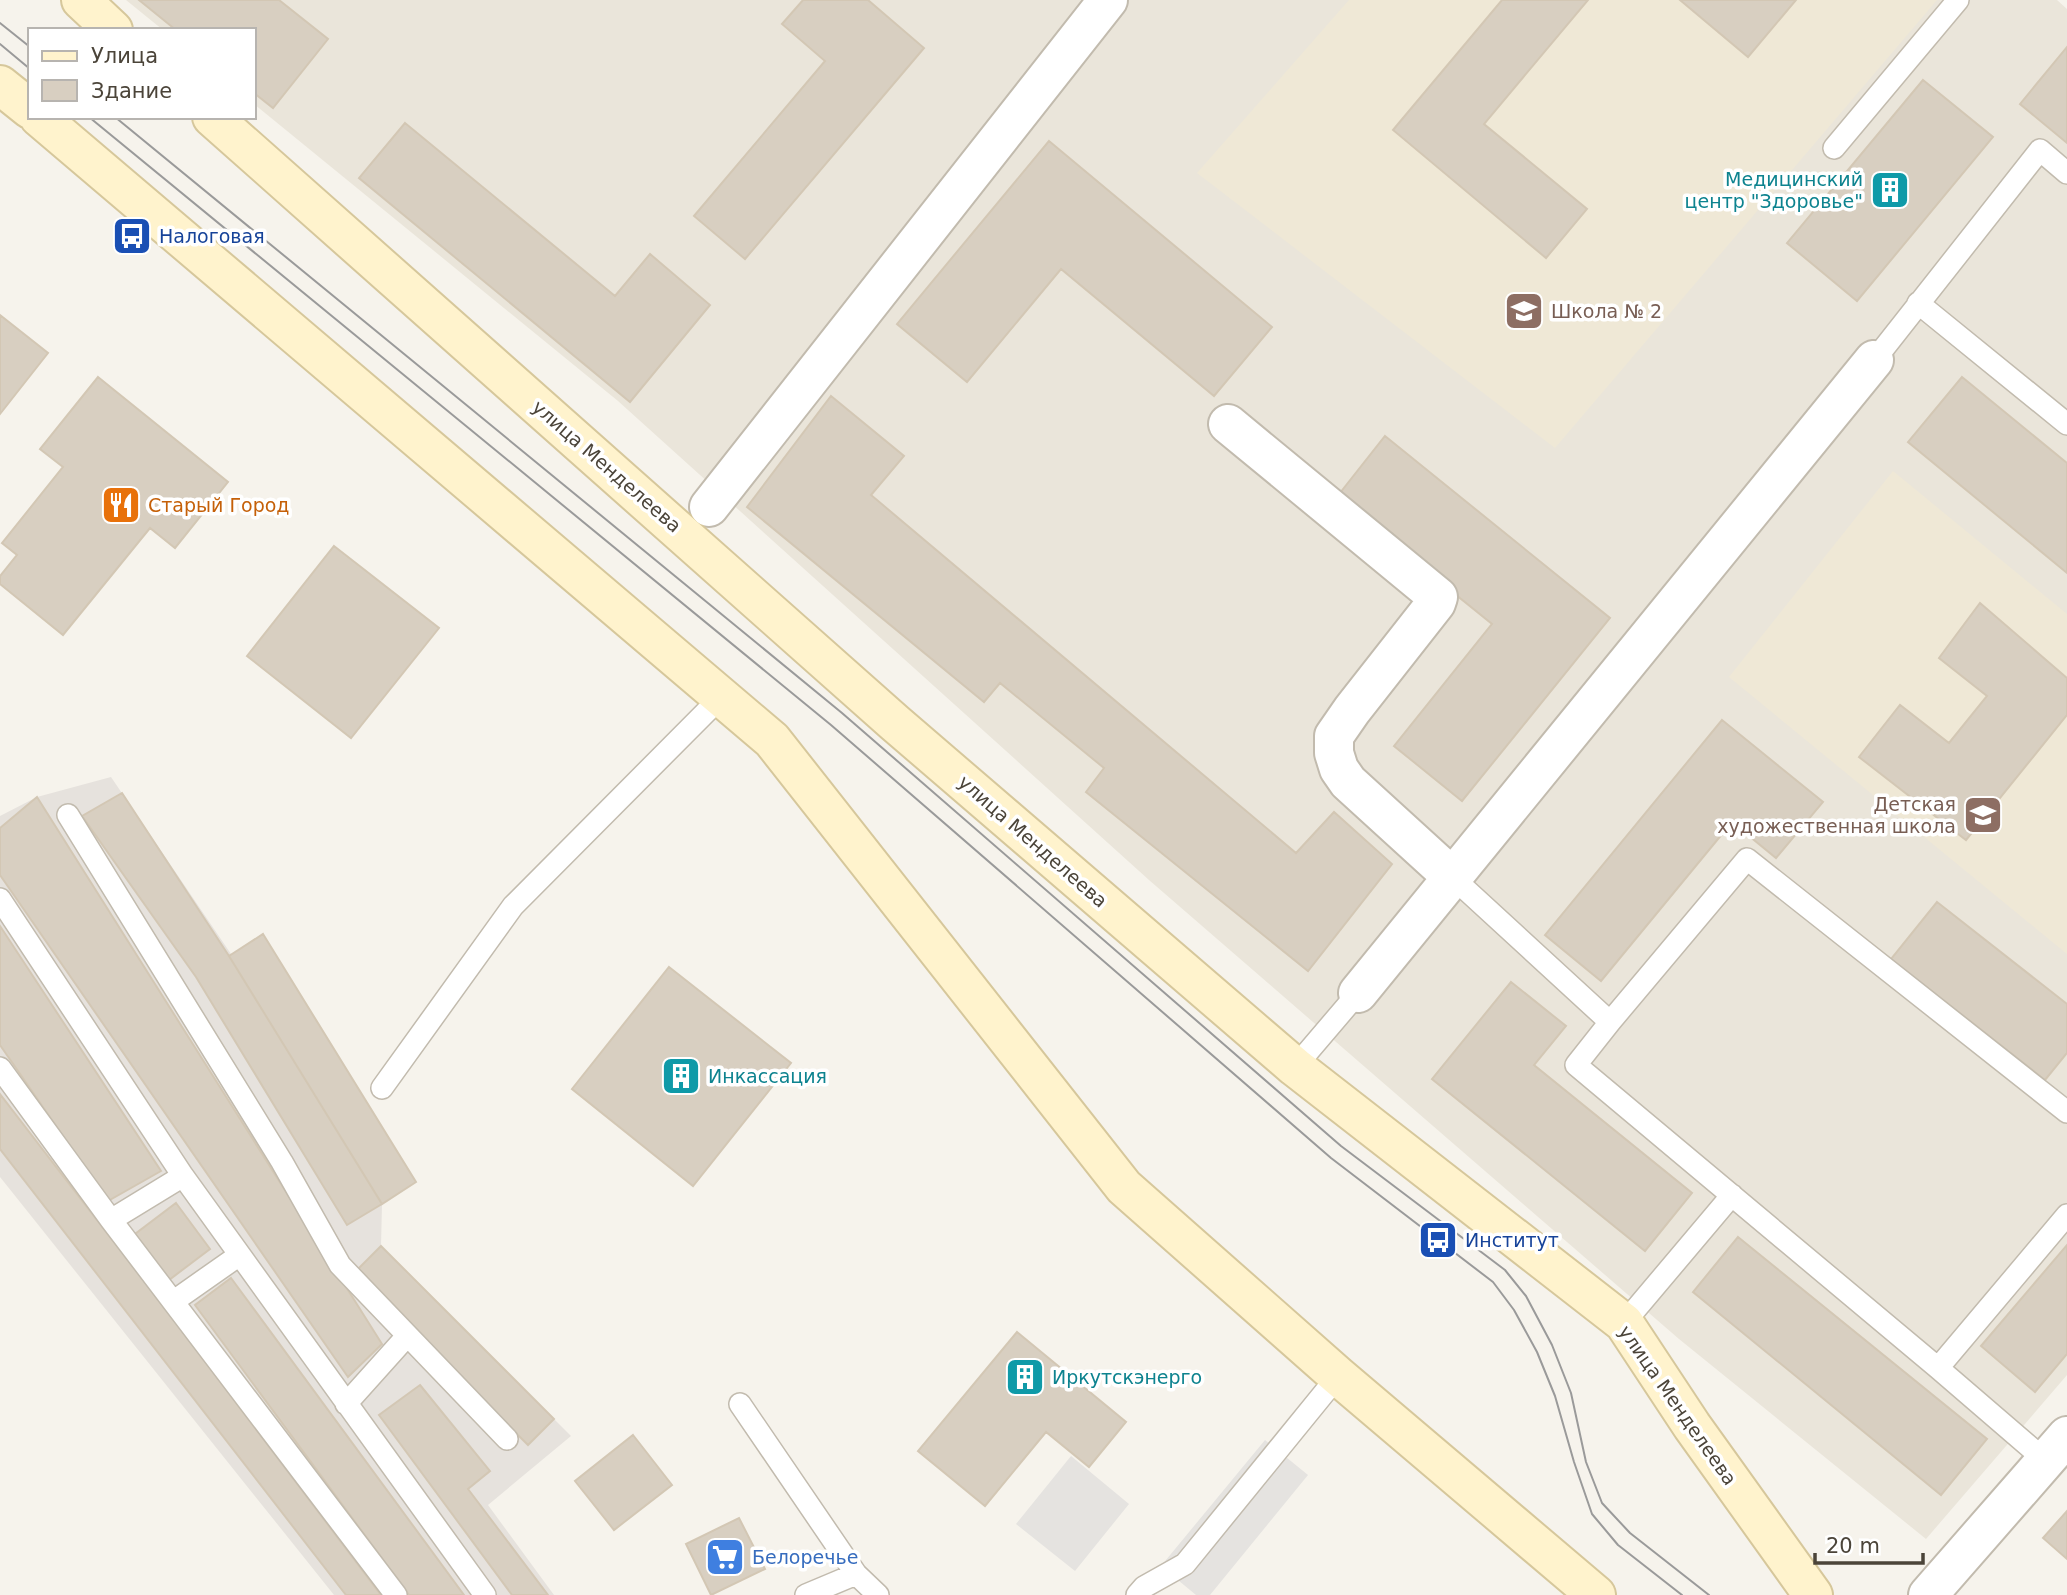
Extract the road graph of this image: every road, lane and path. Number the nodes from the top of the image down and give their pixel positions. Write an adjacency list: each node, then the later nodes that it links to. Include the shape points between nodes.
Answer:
1 (81, 0): 4 (main road)
2 (1108, 0): 15 (street)
3 (1958, 0): 9 (lane)
4 (111, 28)
5 (0, 85): 6 (main road)
6 (28, 107)
7 (41, 119): 16 (main road)
8 (214, 119): 15 (main road, улица Менделеева)
9 (1834, 148)
10 (2067, 173): 11 (lane, via 2040,150)
11 (1918, 303): 12 (lane); 14 (lane)
12 (1830, 414): 18 (lane); 20 (street)
13 (1228, 424): 18 (street, via 1438,597 1352,710 1335,736 1334,753 1348,782)
14 (2067, 424)
15 (697, 522): 22 (main road, улица Менделеева, via 895,723)
16 (721, 697): 24 (lane, via 513,906); 35 (main road, via 772,740 1124,1187)
17 (68, 815): 33 (lane, via 282,1162 340,1265)
18 (1450, 875): 20 (lane); 21 (lane)
19 (0, 899): 26 (lane)
20 (1358, 993): 22 (lane)
21 (1610, 1022): 25 (lane, via 1746,859); 27 (lane, via 1576,1065)
22 (1295, 1067): 32 (main road, улица Менделеева)
23 (0, 1068): 29 (lane)
24 (382, 1088)
25 (2067, 1112)
26 (183, 1177): 29 (lane); 30 (lane)
27 (1732, 1195): 32 (lane); 34 (lane)
28 (2067, 1215): 34 (lane)
29 (111, 1220): 31 (lane)
30 (239, 1255): 31 (lane); 36 (lane)
31 (174, 1301): 41 (lane)
32 (1624, 1323): 47 (main road, улица Менделеева)
33 (407, 1336): 36 (lane); 38 (lane)
34 (1938, 1367): 39 (lane)
35 (1338, 1376): 45 (lane, via 1185,1564); 46 (main road)
36 (346, 1404): 42 (lane)
37 (740, 1404): 40 (lane)
38 (507, 1439)
39 (2056, 1449): 48 (street)
40 (856, 1574): 43 (lane); 44 (lane)
41 (397, 1595)
42 (485, 1595)
43 (806, 1595)
44 (878, 1595)
45 (1137, 1595)
46 (1595, 1595)
47 (1812, 1595)
48 (1928, 1595)

